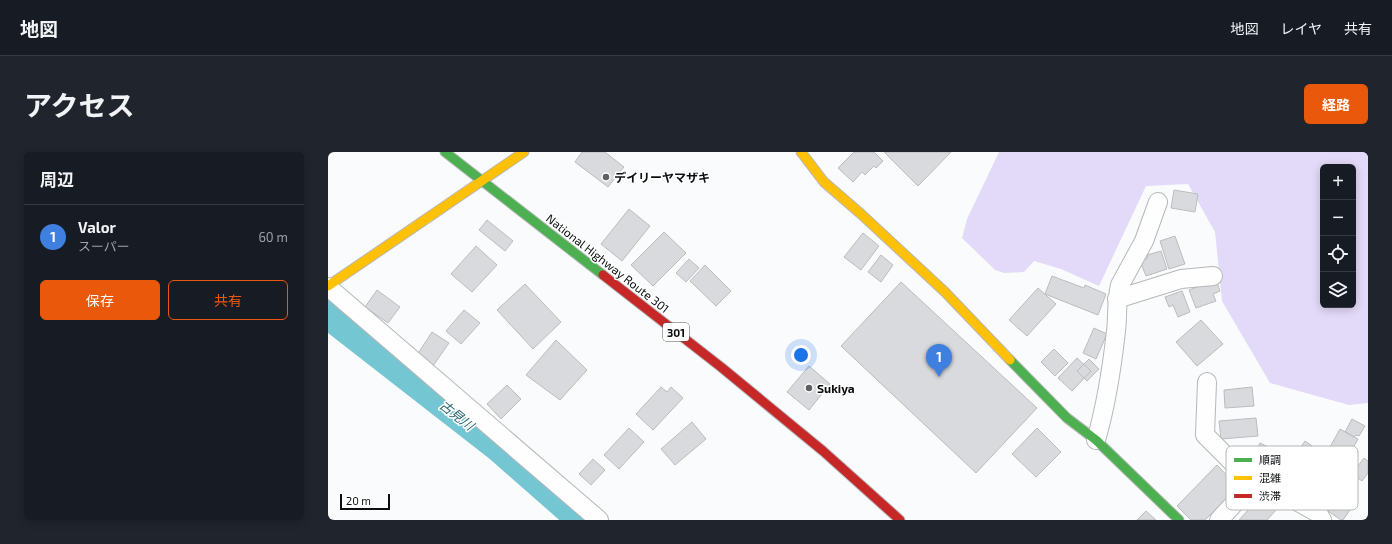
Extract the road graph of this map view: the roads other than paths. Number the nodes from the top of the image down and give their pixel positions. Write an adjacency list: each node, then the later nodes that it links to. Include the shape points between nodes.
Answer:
1 (445, 152): 4 (main road, National Highway Route 301 / 301)
2 (524, 152): 4 (main road)
3 (801, 152): 10 (main road, via 824,182 945,292 1067,418)
4 (482, 180): 7 (main road); 15 (main road, National Highway Route 301 / 301, via 721,367 823,451)
5 (1158, 202): 8 (street, via 1144,241 1120,285)
6 (1213, 276): 8 (street, via 1181,279)
7 (328, 287): 14 (street)
8 (1117, 299): 10 (street, via 1117,323 1111,367)
9 (1207, 382): 11 (street, via 1205,435)
10 (1096, 440): 16 (main road)
11 (1226, 456)
12 (1228, 510): 17 (street)
13 (1311, 510): 18 (street)
14 (599, 520)
15 (900, 520)
16 (1179, 520)
17 (1219, 520)
18 (1322, 520)

